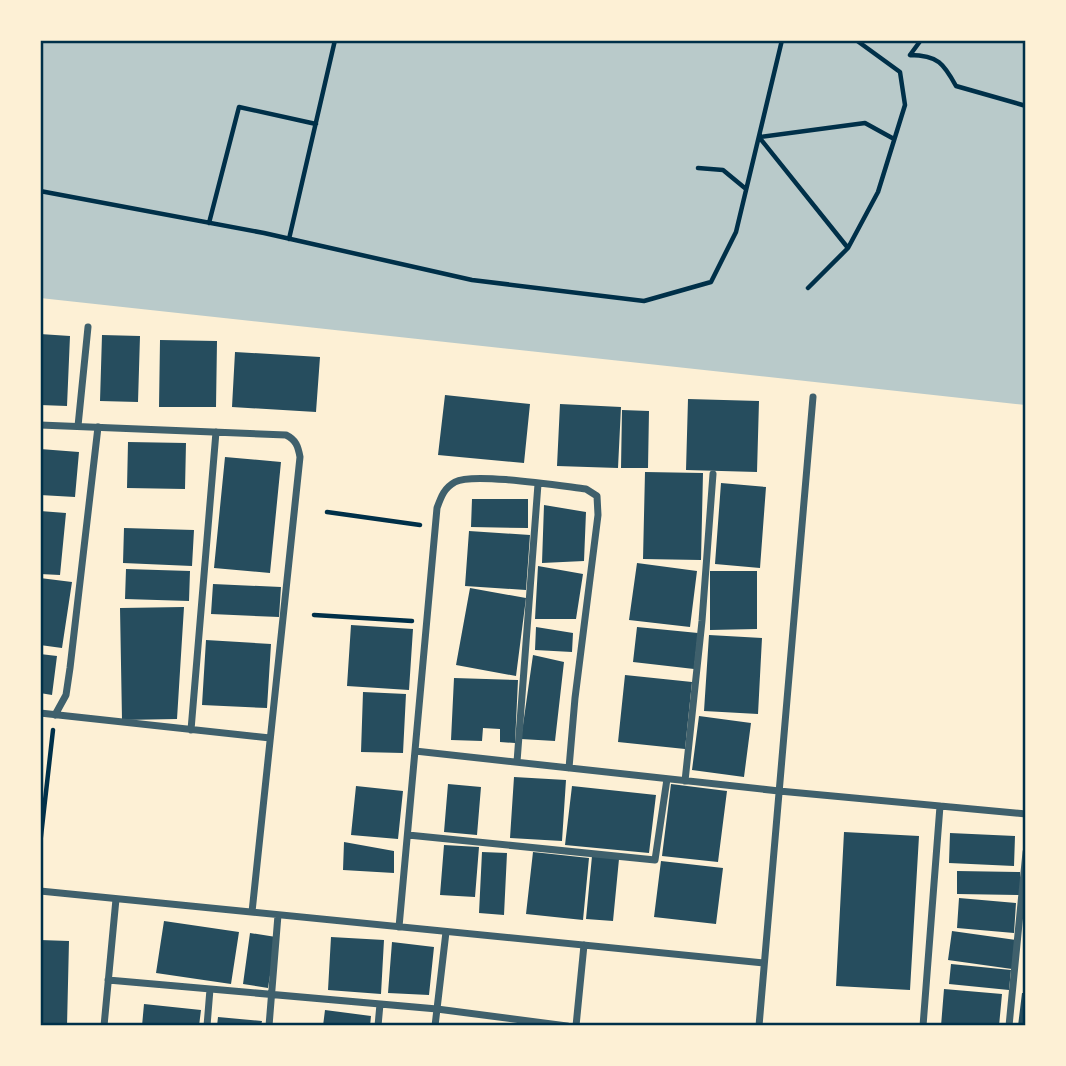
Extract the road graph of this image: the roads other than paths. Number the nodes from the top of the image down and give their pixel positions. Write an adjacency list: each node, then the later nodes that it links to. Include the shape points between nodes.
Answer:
1 (88, 327): 4 (street)
2 (813, 397): 18 (street)
3 (40, 425): 4 (street)
4 (78, 426): 5 (street)
5 (98, 427): 6 (street); 10 (street, via 66,695)
6 (216, 432): 11 (street); 12 (street, via 286,435 298,446 300,457)
7 (713, 474): 17 (street)
8 (538, 484): 13 (street, via 475,478 457,481 443,491 437,508); 14 (street); 15 (street, via 586,489 598,502)
9 (40, 713): 10 (street)
10 (55, 715): 11 (street)
11 (191, 730): 12 (street)
12 (270, 738): 25 (street)
13 (415, 751): 14 (street); 21 (street)
14 (516, 762): 15 (street)
15 (569, 768): 16 (street)
16 (667, 779): 17 (street); 21 (street, via 655,860)
17 (685, 781): 18 (street)
18 (779, 791): 19 (street); 30 (street)
19 (940, 806): 20 (street); 44 (street)
20 (1026, 814)
21 (408, 835): 27 (street)
22 (1026, 852): 45 (street)
23 (40, 891): 24 (street)
24 (116, 899): 25 (street); 31 (street)
25 (252, 912): 26 (street)
26 (278, 915): 27 (street); 33 (street)
27 (399, 927): 28 (street)
28 (446, 932): 29 (street); 35 (street)
29 (584, 945): 30 (street); 42 (street)
30 (764, 963): 43 (street)
31 (108, 980): 32 (street); 36 (street)
32 (211, 989): 33 (street); 37 (street)
33 (271, 994): 34 (street); 38 (street)
34 (380, 1004): 35 (street); 39 (street)
35 (437, 1009): 40 (street); 41 (street)
36 (104, 1026)
37 (207, 1026)
38 (269, 1026)
39 (378, 1026)
40 (435, 1026)
41 (567, 1026)
42 (576, 1026)
43 (760, 1026)
44 (923, 1026)
45 (1009, 1026)

